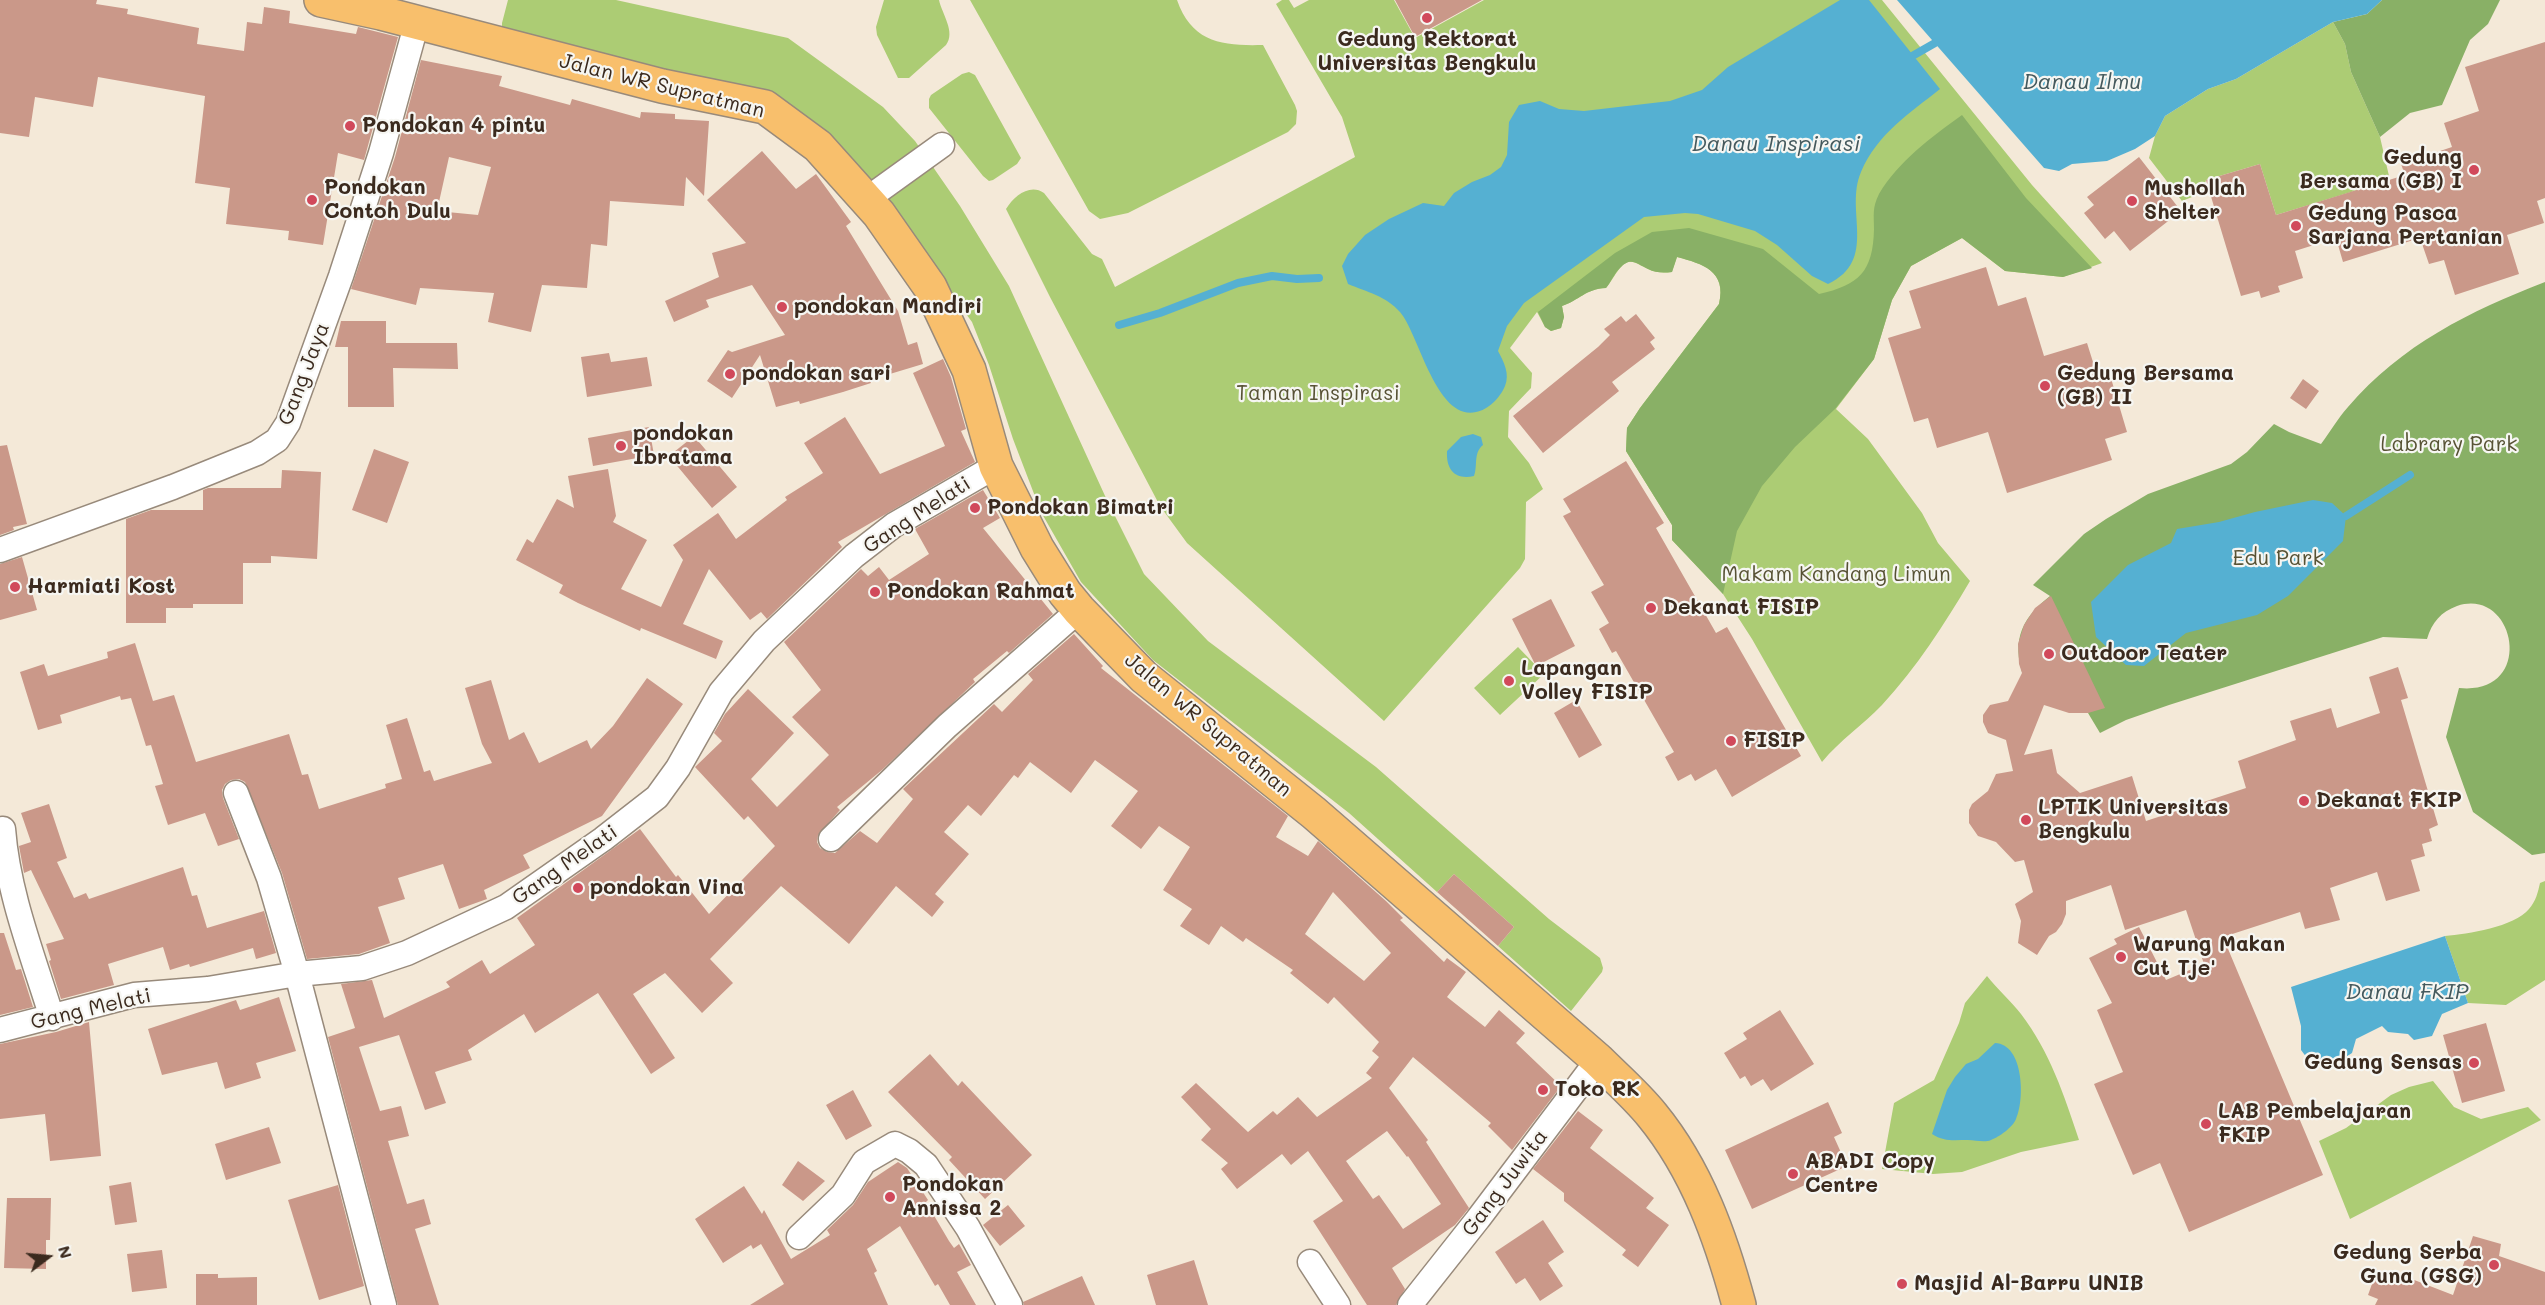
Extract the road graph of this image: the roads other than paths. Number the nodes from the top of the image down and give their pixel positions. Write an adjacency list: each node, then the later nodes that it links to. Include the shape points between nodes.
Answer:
1 (321, 0): 2 (highway, Jalan WR Supratman)
2 (417, 22): 4 (highway, Jalan WR Supratman, via 662,86 765,107 818,146); 6 (street, Gang Jaya, via 381,153 341,276 288,423 277,440 258,453 173,488)
3 (942, 145): 4 (street)
4 (867, 199): 5 (highway, Jalan WR Supratman, via 930,286 969,370)
5 (996, 466): 7 (highway, Jalan WR Supratman, via 1037,548); 11 (street, Gang Melati, via 894,525 812,594 764,641 721,692 657,797 603,839 506,907 407,953 362,968)
6 (0, 550)
7 (1079, 610): 10 (street, via 947,726); 14 (highway, Jalan WR Supratman, via 1144,677 1314,813)
8 (236, 793): 11 (street, via 269,878)
9 (3, 829): 12 (street, via 12,887)
10 (831, 839)
11 (297, 974): 12 (street, Gang Melati, via 134,996); 17 (street)
12 (52, 1018): 13 (street, Gang Melati)
13 (0, 1030)
14 (1598, 1060): 20 (street, Gang Juwita); 21 (highway, Jalan WR Supratman, via 1652,1115 1691,1174 1721,1241)
15 (799, 1237): 18 (street, via 843,1195 864,1162 895,1144 926,1165 968,1228)
16 (1310, 1262): 19 (street)
17 (384, 1305)
18 (1010, 1305)
19 (1338, 1305)
20 (1410, 1305)
21 (1739, 1305)

